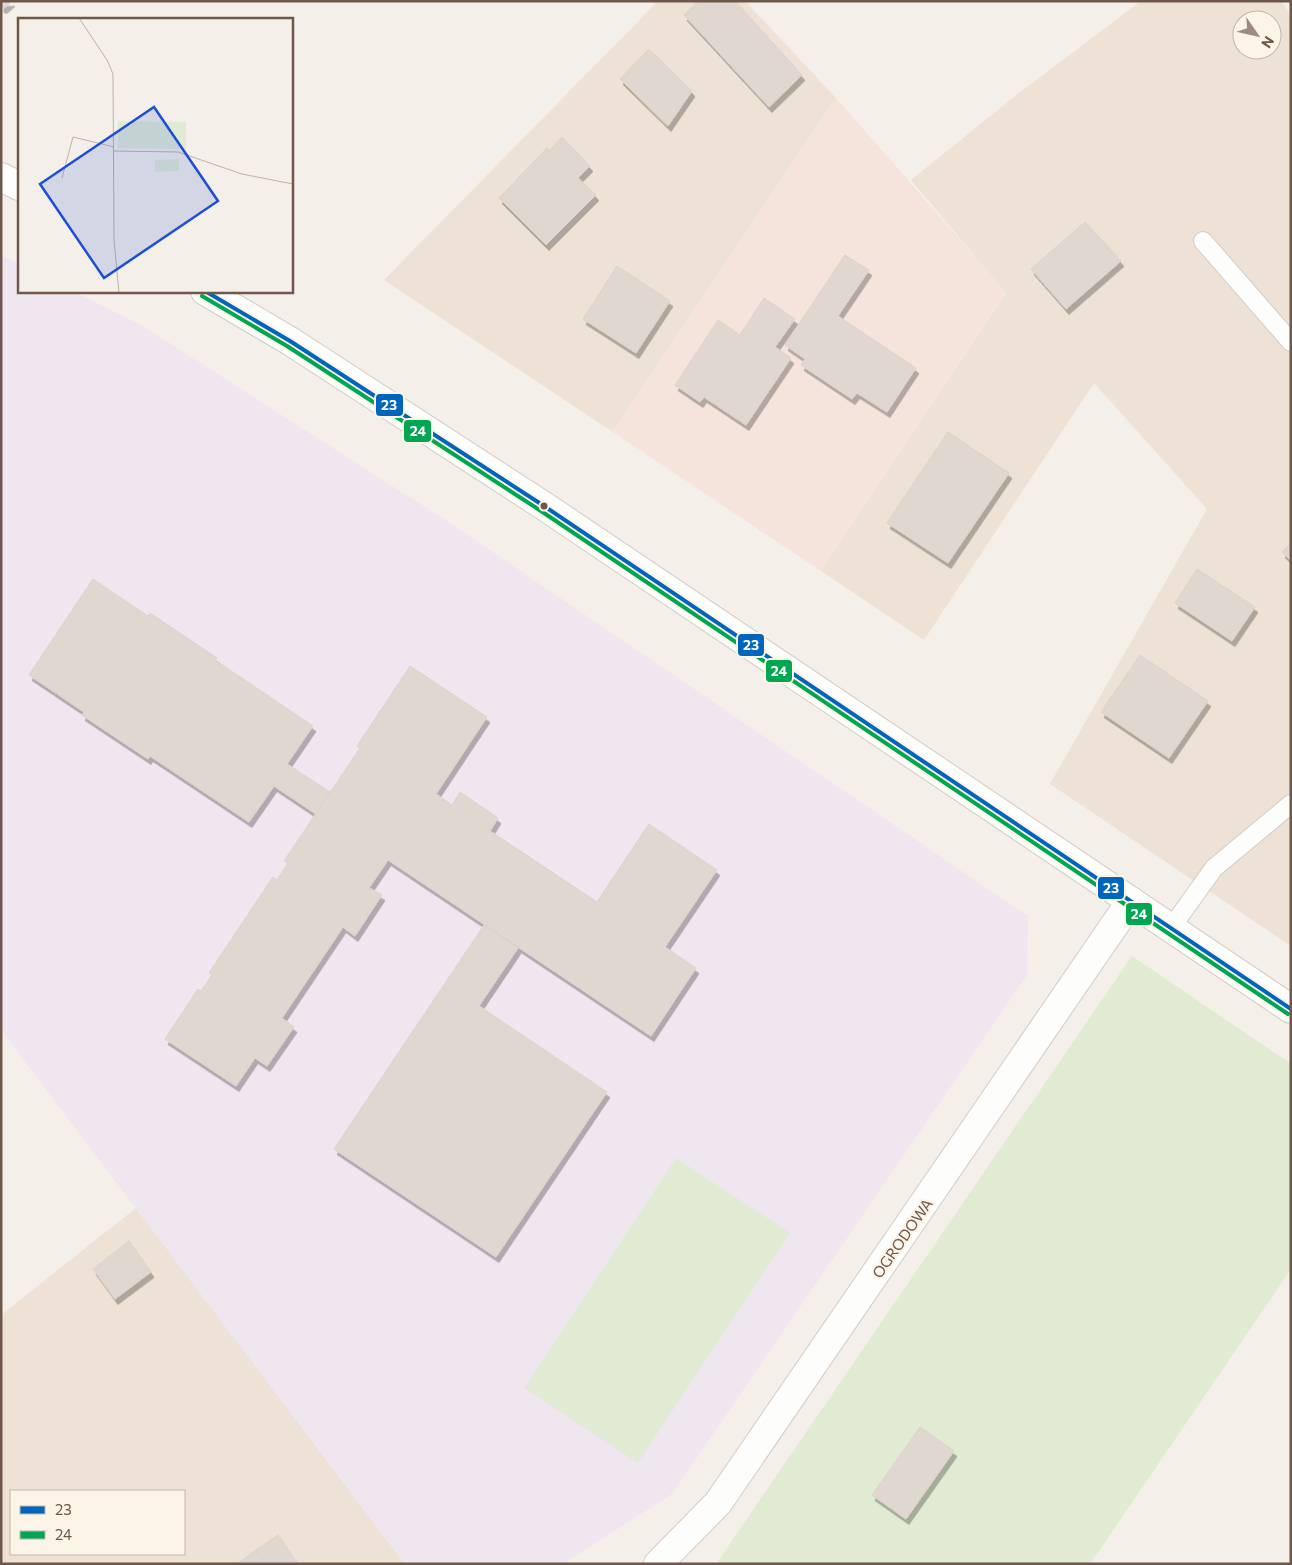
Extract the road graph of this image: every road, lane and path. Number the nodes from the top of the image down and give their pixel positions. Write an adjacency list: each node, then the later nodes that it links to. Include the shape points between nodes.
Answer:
1 (1, 177): 2 (main road)
2 (18, 186)
3 (1203, 241): 5 (lane)
4 (208, 292): 7 (main road, via 290,341 610,550)
5 (1291, 342)
6 (1291, 804): 8 (lane, via 1214,868)
7 (1131, 901): 8 (main road); 10 (main road, OGRODOWA, via 718,1503)
8 (1171, 928): 9 (main road)
9 (1291, 1010)
10 (658, 1564)

